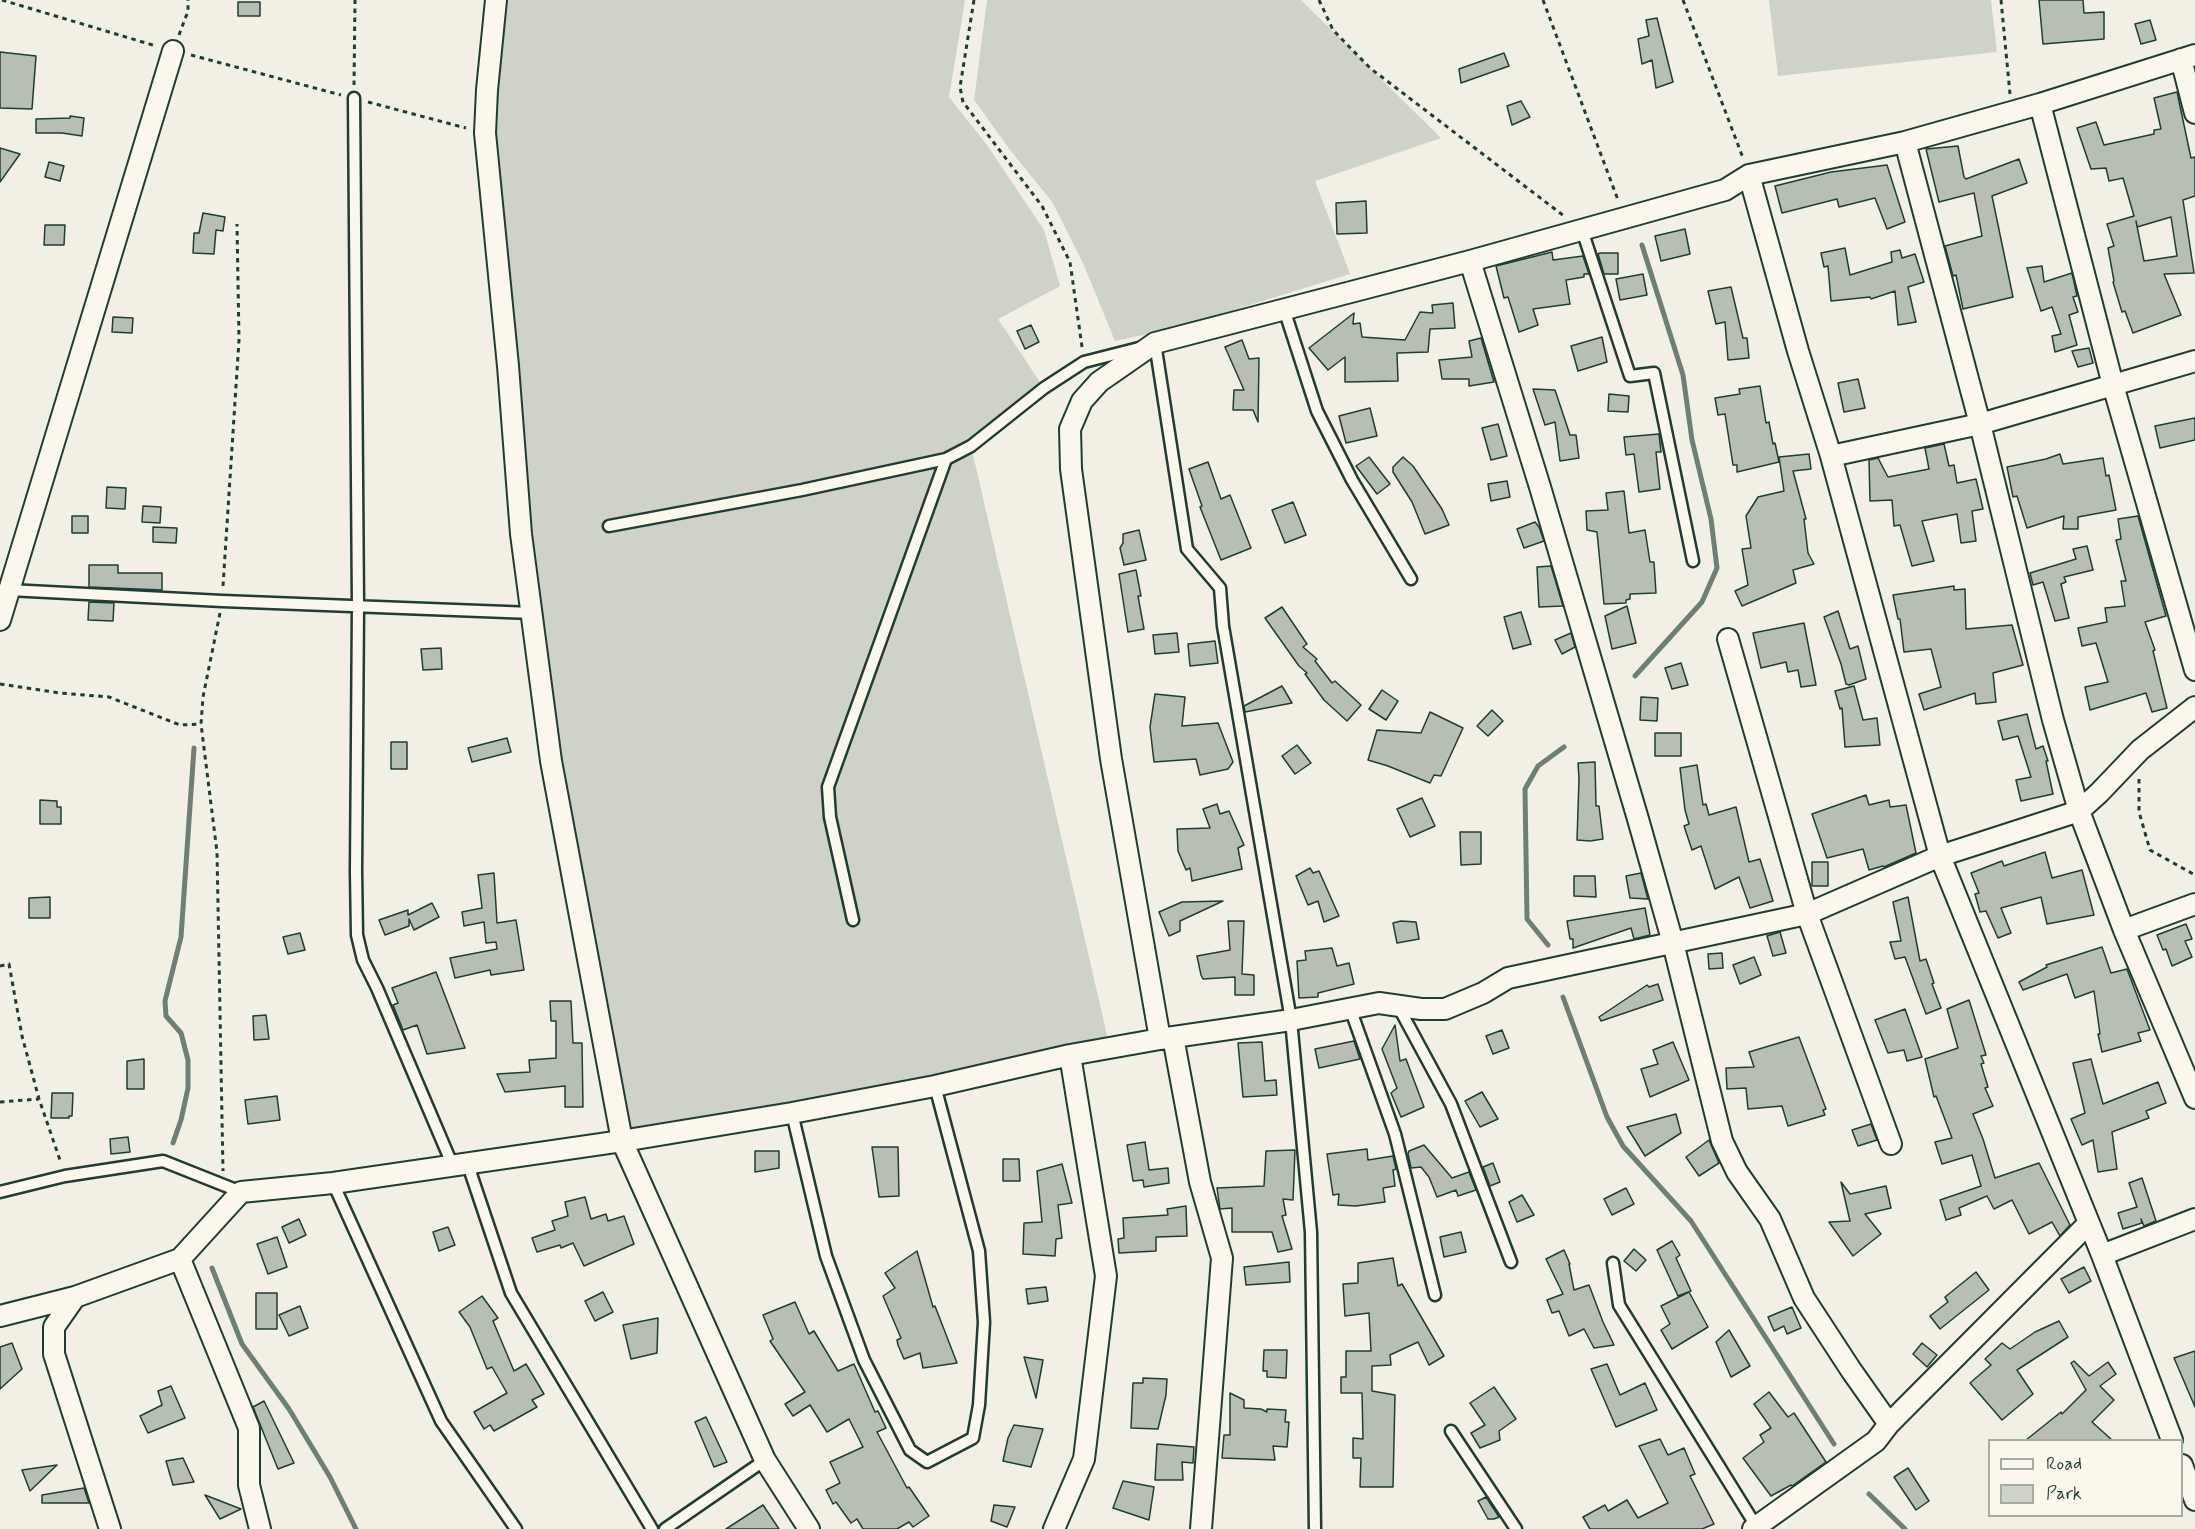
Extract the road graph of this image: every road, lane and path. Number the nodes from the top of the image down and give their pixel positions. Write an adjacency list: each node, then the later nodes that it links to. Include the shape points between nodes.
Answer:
1 (2, 0): 10 (path)
2 (188, 0): 10 (path, via 188,11)
3 (355, 0): 12 (path)
4 (496, 0): 16 (street)
5 (974, 0): 26 (path, via 960,87 963,102 1042,206 1070,262)
6 (1319, 0): 21 (path, via 1333,30 1370,68)
7 (1543, 0): 19 (path)
8 (1683, 0): 18 (path)
9 (2001, 0): 14 (path)
10 (173, 51): 12 (path); 34 (street)
11 (2188, 57): 13 (street); 15 (street)
12 (354, 98): 16 (path); 36 (lane)
13 (2040, 104): 14 (street); 27 (street)
14 (2012, 112): 17 (street)
15 (2195, 113)
16 (485, 133): 37 (street, via 520,524)
17 (1905, 142): 18 (street); 28 (street)
18 (1749, 175): 19 (street, via 1725,190); 29 (street)
19 (1625, 218): 21 (street)
20 (237, 224): 35 (path, via 239,340)
21 (1582, 230): 22 (street); 32 (lane, via 1630,376 1654,373)
22 (1470, 261): 23 (street); 52 (street)
23 (1284, 309): 24 (street); 33 (lane, via 1317,411 1352,480)
24 (1155, 343): 26 (lane); 56 (lane, via 1187,549 1220,588 1223,626); 57 (street, via 1099,382 1082,401 1070,429 1071,469 1111,759)
25 (2195, 361): 27 (street)
26 (1084, 362): 30 (lane, via 970,446)
27 (2113, 385): 28 (street); 40 (street)
28 (1980, 424): 29 (street); 45 (street)
29 (1831, 456): 46 (street)
30 (946, 459): 31 (lane); 50 (lane, via 828,787 830,817)
31 (609, 526)
32 (1693, 561)
33 (1411, 579)
34 (9, 590): 35 (lane); 38 (street)
35 (222, 602): 36 (lane); 43 (path)
36 (358, 606): 37 (lane); 66 (lane, via 357,935 363,960)
37 (532, 614): 64 (street, via 551,761)
38 (0, 620)
39 (1728, 639): 49 (street)
40 (2195, 670)
41 (0, 684): 43 (path, via 109,697 180,725)
42 (2195, 707): 44 (street)
43 (201, 724): 69 (path, via 217,852)
44 (2140, 750): 45 (street); 47 (path, via 2139,812 2150,850)
45 (2079, 811): 46 (street); 51 (street)
46 (1940, 856): 49 (street); 72 (street)
47 (2195, 875)
48 (2195, 904): 51 (street)
49 (1807, 914): 52 (street); 65 (street)
50 (853, 920)
51 (2124, 930): 60 (street)
52 (1673, 943): 54 (street, via 1508,978 1445,1009); 80 (street, via 1722,1141 1737,1172 1770,1219 1804,1298)
53 (0, 966): 61 (path, via 9,964)
54 (1398, 1006): 55 (street, via 1379,1003); 75 (lane, via 1451,1104)
55 (1350, 1008): 56 (street); 77 (lane, via 1395,1134)
56 (1291, 1020): 57 (street); 95 (lane, via 1311,1232)
57 (1167, 1038): 58 (street); 94 (street, via 1222,1258)
58 (1070, 1055): 59 (street); 93 (street, via 1106,1276 1084,1459)
59 (935, 1086): 63 (street); 63 (lane, via 980,1251 984,1322 973,1438 927,1462 910,1450 864,1360 826,1256)
60 (2195, 1098)
61 (39, 1099): 62 (path); 67 (path)
62 (0, 1102)
63 (792, 1113): 64 (street)
64 (622, 1141): 66 (street); 83 (street)
65 (1891, 1144)
66 (459, 1163): 68 (street); 90 (lane, via 511,1293)
67 (65, 1176): 69 (lane, via 163,1161); 70 (lane)
68 (333, 1183): 69 (street); 89 (lane, via 441,1421)
69 (233, 1188): 74 (street)
70 (0, 1192)
71 (2195, 1219): 73 (street)
72 (2088, 1224): 73 (street); 80 (street)
73 (2102, 1255): 82 (street)
74 (180, 1259): 78 (street); 88 (street, via 249,1428 249,1485)
75 (1510, 1262)
76 (1613, 1263): 86 (lane, via 1619,1305)
77 (1435, 1295)
78 (75, 1297): 79 (street); 87 (street, via 54,1327 54,1354)
79 (0, 1316)
80 (1889, 1424): 86 (street, via 1876,1441)
81 (1451, 1431): 96 (lane)
82 (2172, 1439)
83 (765, 1460): 91 (lane); 92 (street)
84 (2183, 1470): 85 (street)
85 (2195, 1500)
86 (1755, 1528)
87 (110, 1529)
88 (260, 1529)
89 (516, 1529)
90 (652, 1529)
91 (665, 1529)
92 (809, 1529)
93 (1054, 1529)
94 (1201, 1529)
95 (1315, 1529)
96 (1516, 1529)

